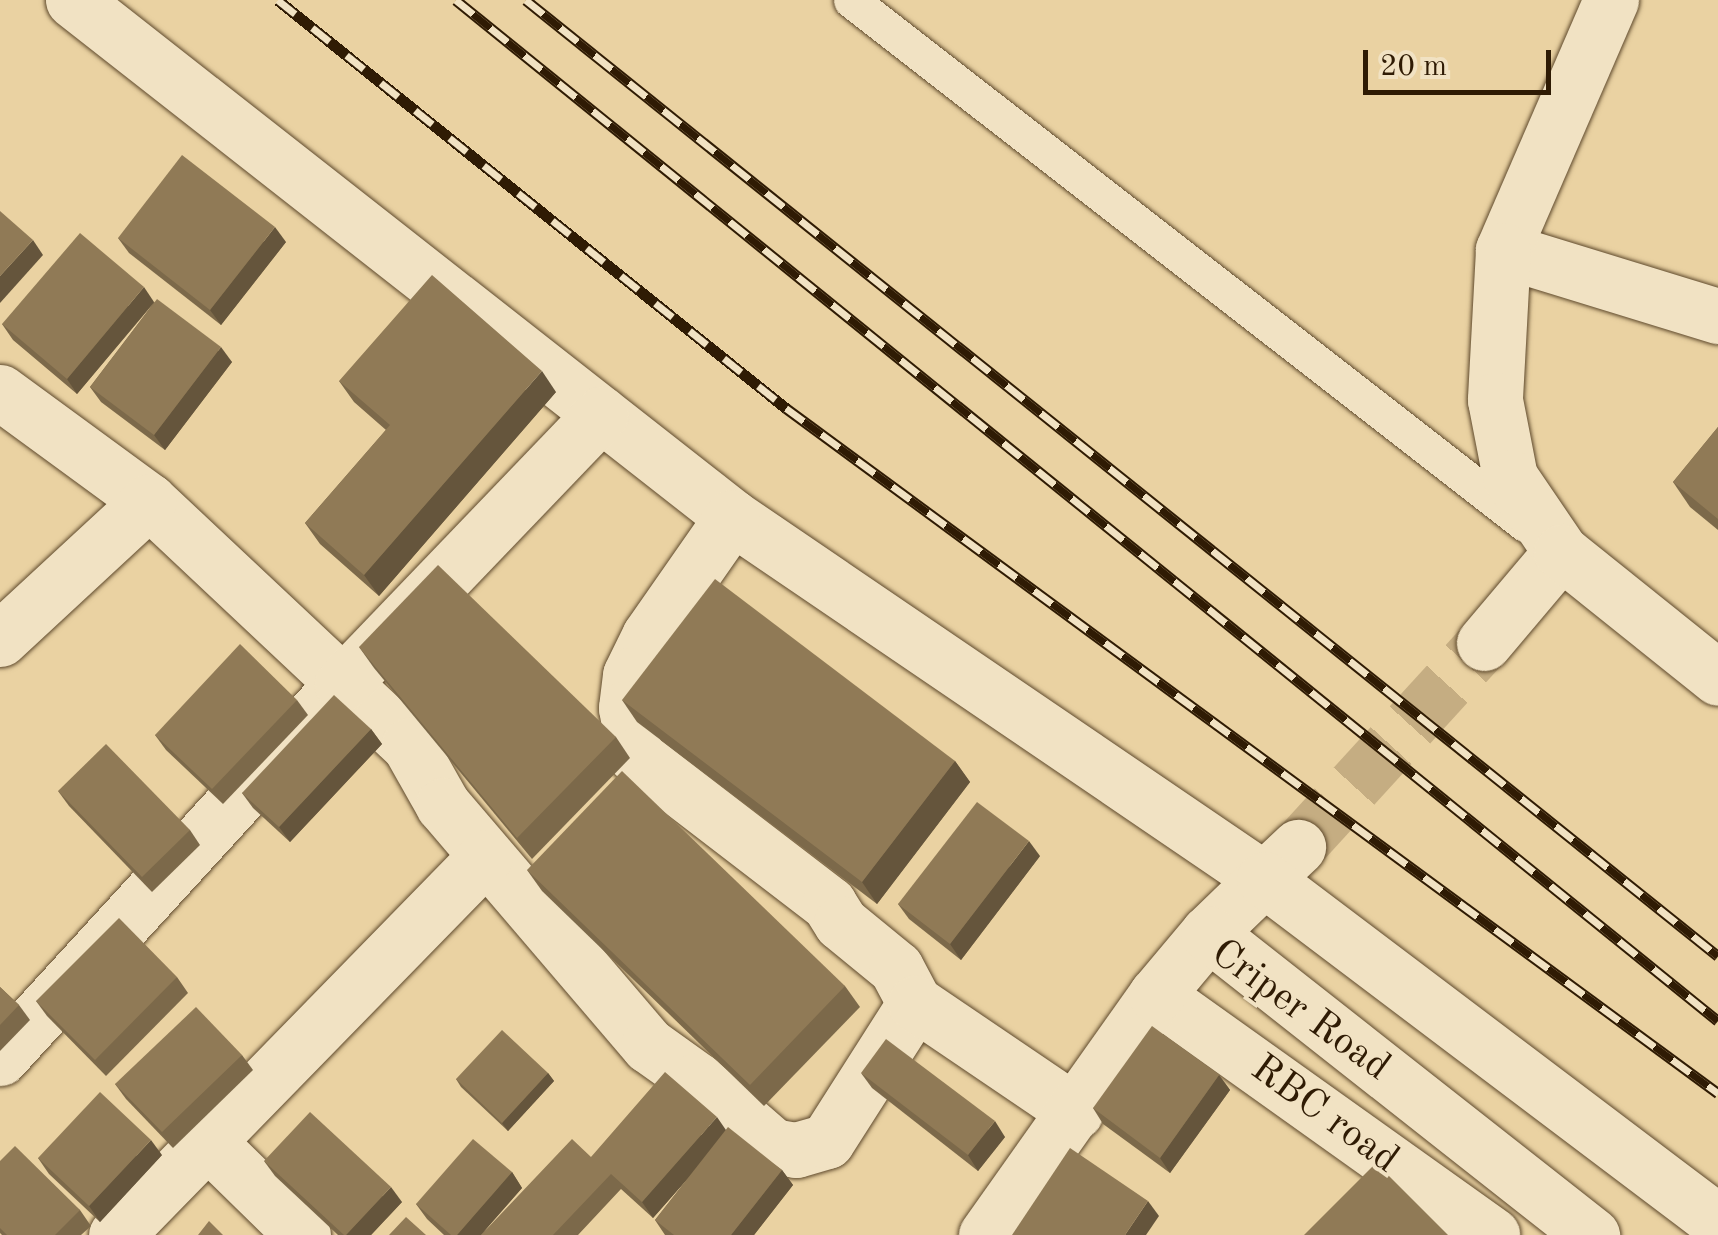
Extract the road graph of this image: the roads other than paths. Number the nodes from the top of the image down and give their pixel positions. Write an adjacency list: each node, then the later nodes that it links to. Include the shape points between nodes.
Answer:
1 (73, 0): 7 (street)
2 (851, 0): 10 (lane)
3 (1611, 0): 4 (street)
4 (1503, 250): 5 (street); 10 (street, via 1496,400 1506,458 1510,477)
5 (1718, 316)
6 (0, 392): 8 (street)
7 (600, 414): 9 (street); 14 (street)
8 (149, 501): 11 (street); 14 (street)
9 (732, 517): 16 (street); 19 (street, via 630,676 626,708 635,755 830,904 842,923 896,968)
10 (1562, 552): 12 (street); 13 (street)
11 (0, 639)
12 (1484, 643)
13 (1718, 678)
14 (342, 684): 15 (street, via 408,745); 20 (street)
15 (485, 857): 19 (street, via 648,1045 773,1146 796,1150 827,1141); 22 (street)
16 (1281, 863): 17 (street); 23 (street)
17 (1208, 934): 18 (street, Criper Road); 28 (street, Criper Road)
18 (1156, 995): 21 (street, Criper Road); 27 (street, RBC road)
19 (915, 1002): 21 (street)
20 (0, 1058)
21 (1076, 1112): 26 (street, Criper Road)
22 (208, 1142): 24 (street); 25 (street)
23 (1718, 1222)
24 (116, 1235)
25 (303, 1235)
26 (986, 1235)
27 (1492, 1235)
28 (1592, 1235)

